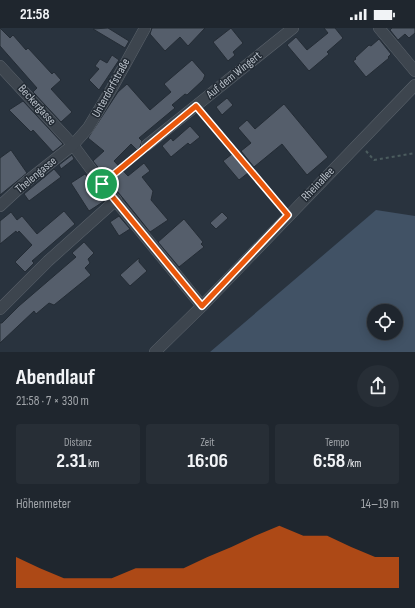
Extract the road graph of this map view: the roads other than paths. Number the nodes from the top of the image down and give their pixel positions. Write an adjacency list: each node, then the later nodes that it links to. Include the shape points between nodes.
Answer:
1 (145, 28): 8 (street, Unterdorfstraße, via 88,128)
2 (293, 28): 7 (street, Auf dem Wingert)
3 (379, 28): 5 (street)
4 (0, 66): 8 (street, Beckergasse)
5 (415, 71)
6 (415, 85): 12 (street, Rheinallee)
7 (196, 106): 9 (street, Auf dem Wingert); 12 (lane)
8 (73, 145): 10 (street, Beckergasse); 11 (street, Thelengasse)
9 (147, 145)
10 (116, 200): 13 (street, Beckergasse); 14 (street, via 48,261)
11 (0, 206)
12 (288, 215): 13 (street, Rheinallee)
13 (202, 306): 15 (street, Rheinallee)
14 (0, 309)
15 (155, 352)

